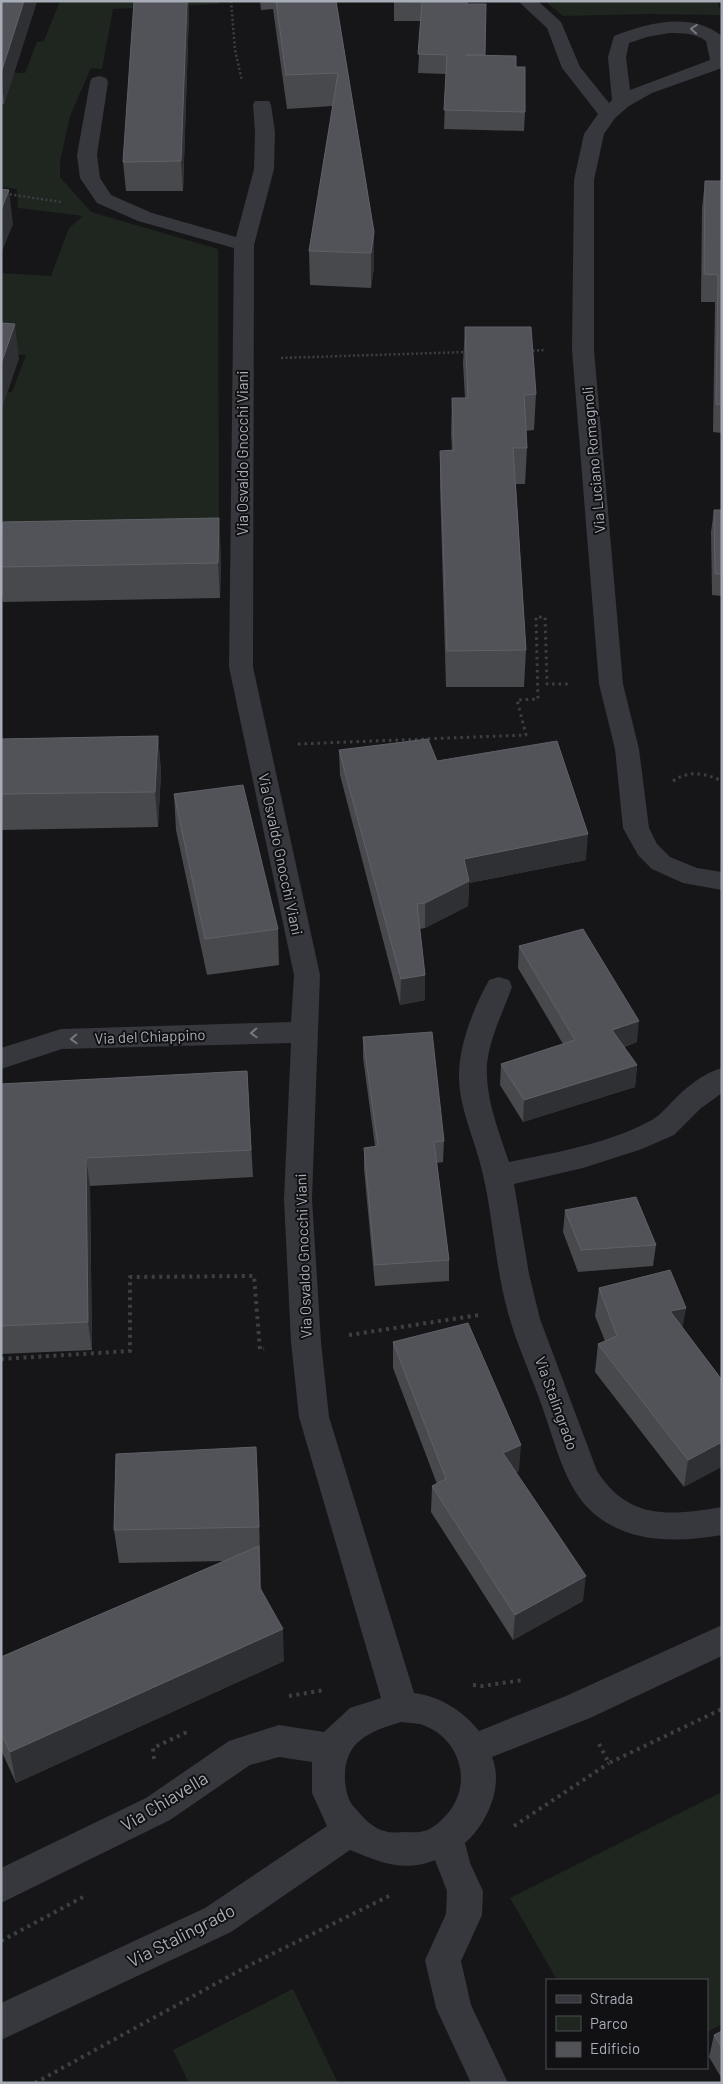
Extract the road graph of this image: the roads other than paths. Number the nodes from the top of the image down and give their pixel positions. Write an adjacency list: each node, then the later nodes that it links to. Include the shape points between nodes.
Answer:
1 (527, 1): 5 (street, via 555,26 571,68)
2 (721, 63): 5 (street, Via Luciano Romagnoli, via 645,89); 5 (street, one-way to 5, via 715,39 703,29 671,28 636,33 620,40)
3 (99, 82): 6 (street, via 87,155 90,178 104,199 146,218)
4 (262, 105): 6 (street, Via Osvaldo Gnocchi Viani, via 264,169)
5 (615, 108): 7 (street, Via Luciano Romagnoli, via 594,134 584,180 583,350 611,684 627,748 636,828 647,849 661,863 692,877)
6 (244, 246): 9 (street, Via Osvaldo Gnocchi Viani, via 241,667 307,975)
7 (722, 881)
8 (499, 987): 12 (street, Via Stalingrado, via 477,1047 473,1073 476,1102)
9 (303, 1032): 10 (street, Via del Chiappino, one-way to 10, via 62,1039); 15 (street, Via Osvaldo Gnocchi Viani, via 298,1199 314,1417)
10 (1, 1059)
11 (722, 1078): 12 (street, via 690,1101 664,1127 583,1157)
12 (498, 1176): 13 (street, Via Stalingrado, via 521,1308 582,1470 598,1497 621,1516 648,1526 678,1528)
13 (722, 1521)
14 (722, 1640): 16 (street, via 578,1707)
15 (401, 1707): 16 (street, via 423,1710 443,1719 460,1732); 17 (street, via 379,1710 360,1719 343,1732)
16 (473, 1749): 19 (street, via 479,1774 477,1798)
17 (332, 1750): 18 (street, via 326,1770 327,1792 336,1812); 20 (street, Via Chiavella, via 278,1741 242,1752 158,1809)
18 (351, 1830): 19 (street, via 372,1843 397,1849); 21 (street, Via Stalingrado, via 218,1920)
19 (450, 1851): 22 (street, via 465,1891 464,1914 443,1960 454,2008)
20 (1, 1886)
21 (1, 2022)
22 (490, 2083)

